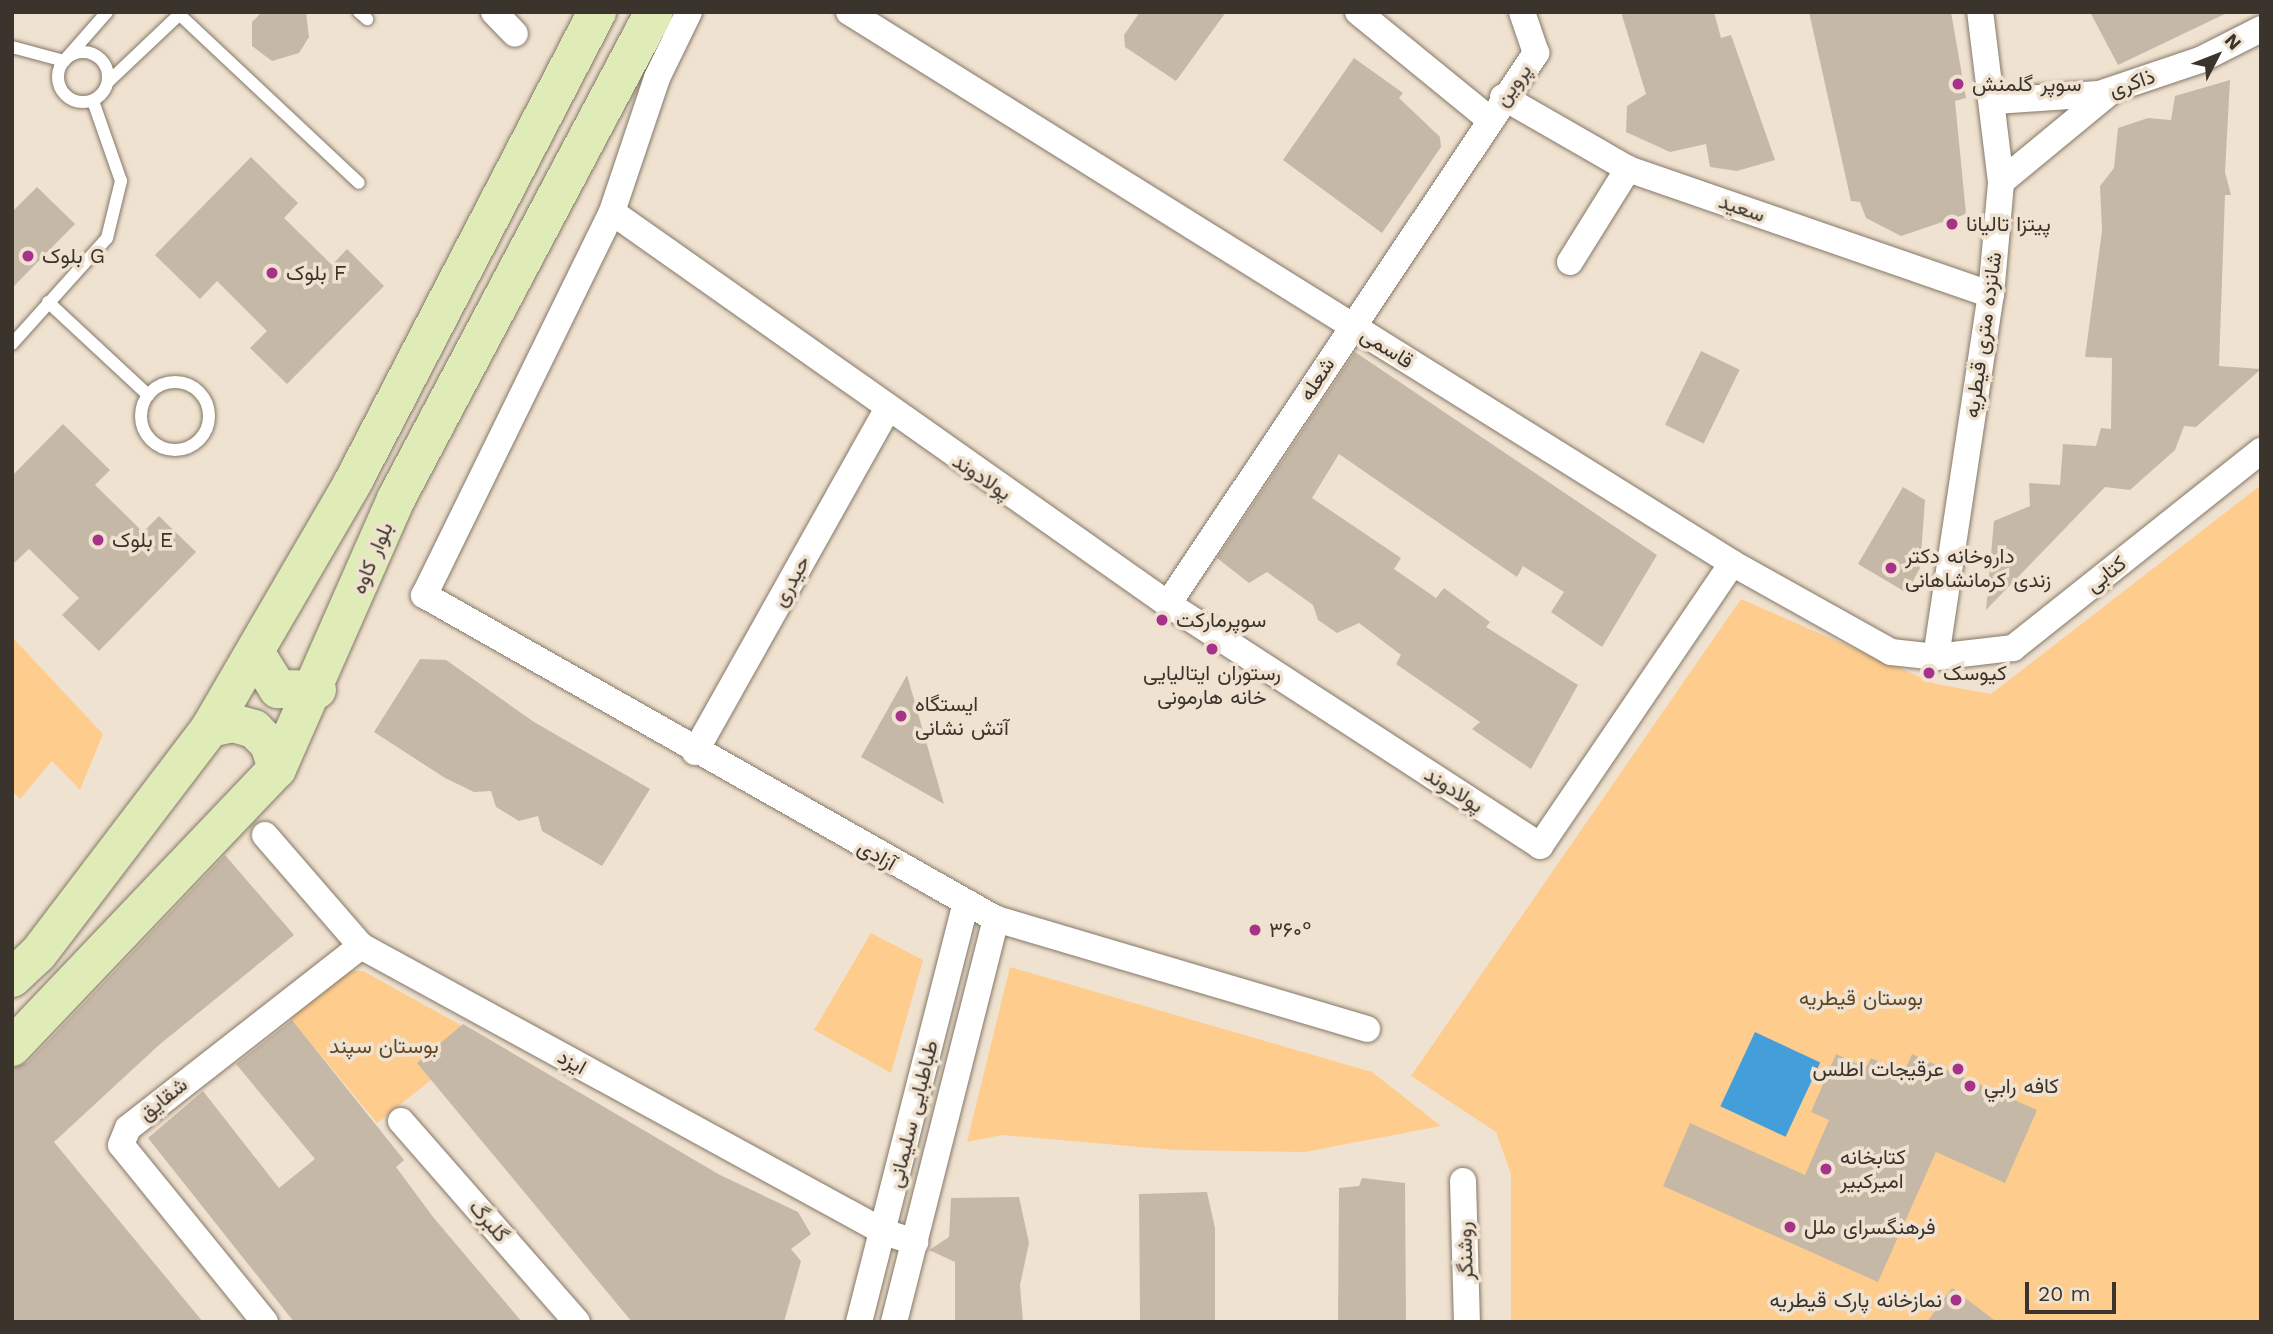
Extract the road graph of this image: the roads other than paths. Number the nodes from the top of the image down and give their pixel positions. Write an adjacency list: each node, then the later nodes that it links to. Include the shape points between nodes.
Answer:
1 (107, 12): 14 (lane)
2 (494, 12): 12 (street)
3 (597, 12): 34 (main road, via 353,482)
4 (654, 12): 36 (main road, بلوار کاوه, via 396,499)
5 (689, 12): 23 (street, via 657,78)
6 (849, 12): 27 (street, قاسمی)
7 (1358, 12): 19 (street, سعید)
8 (1522, 12): 19 (street, پروین, via 1536,53)
9 (1980, 12): 18 (street, شانزده متری قیطریه)
10 (181, 13): 15 (lane); 22 (lane)
11 (2261, 29): 16 (street, ذاکری, via 2200,60)
12 (515, 34)
13 (12, 47): 14 (lane)
14 (64, 61): 15 (lane, via 77,52 94,54 106,66); 17 (lane, via 57,76 62,92 76,102)
15 (108, 82): 17 (lane)
16 (2113, 89): 18 (street, ذاکری); 21 (street)
17 (93, 101): 26 (lane, via 121,181 107,239)
18 (1995, 101): 21 (street, شانزده متری قیطریه)
19 (1496, 108): 20 (street, سعید); 27 (street, شعله)
20 (1628, 169): 24 (street); 25 (street, سعید)
21 (2001, 182): 25 (street, شانزده متری قیطریه)
22 (359, 183)
23 (612, 212): 30 (street, پولادوند); 38 (street, آزادی, via 424,595)
24 (1570, 262)
25 (1992, 295): 35 (street, شانزده متری قیطریه)
26 (48, 302): 28 (lane); 29 (lane)
27 (1352, 326): 32 (street, قاسمی); 33 (street, شعله)
28 (12, 344)
29 (148, 395): 29 (lane, via 141,420 150,440 170,450 201,439 209,407 196,389 174,382)
30 (886, 411): 33 (street, پولادوند); 38 (street, حیدری)
31 (2261, 452): 35 (street, کتابی, via 2013,648)
32 (1732, 563): 33 (street, پولادوند, via 1540,846); 35 (street, قاسمی, via 1874,645)
33 (1168, 604)
34 (255, 652): 36 (main road, via 278,689); 37 (main road)
35 (1936, 657)
36 (317, 690): 39 (main road, بلوار کاوه)
37 (210, 728): 39 (main road, via 233,723 254,729 269,744); 44 (main road)
38 (695, 752): 41 (street, آزادی)
39 (277, 769): 46 (main road, بلوار کاوه)
40 (265, 835): 43 (street, ایزد)
41 (965, 905): 42 (street, آزادی); 49 (street, طباطبایی سلیمانی)
42 (996, 919): 45 (street, آزادی); 50 (street, طباطبایی سلیمانی)
43 (361, 946): 49 (street, ایزد); 51 (street, شقایق, via 128,1128 121,1144)
44 (21, 965)
45 (1367, 1029)
46 (12, 1047)
47 (401, 1121): 52 (street, گلبرگ)
48 (1463, 1181): 55 (street, روشنگر)
49 (884, 1232): 50 (street, ایزد); 53 (street, طباطبایی سلیمانی)
50 (915, 1242): 54 (street, طباطبایی سلیمانی)
51 (265, 1322)
52 (577, 1322)
53 (859, 1322)
54 (894, 1322)
55 (1467, 1322)

